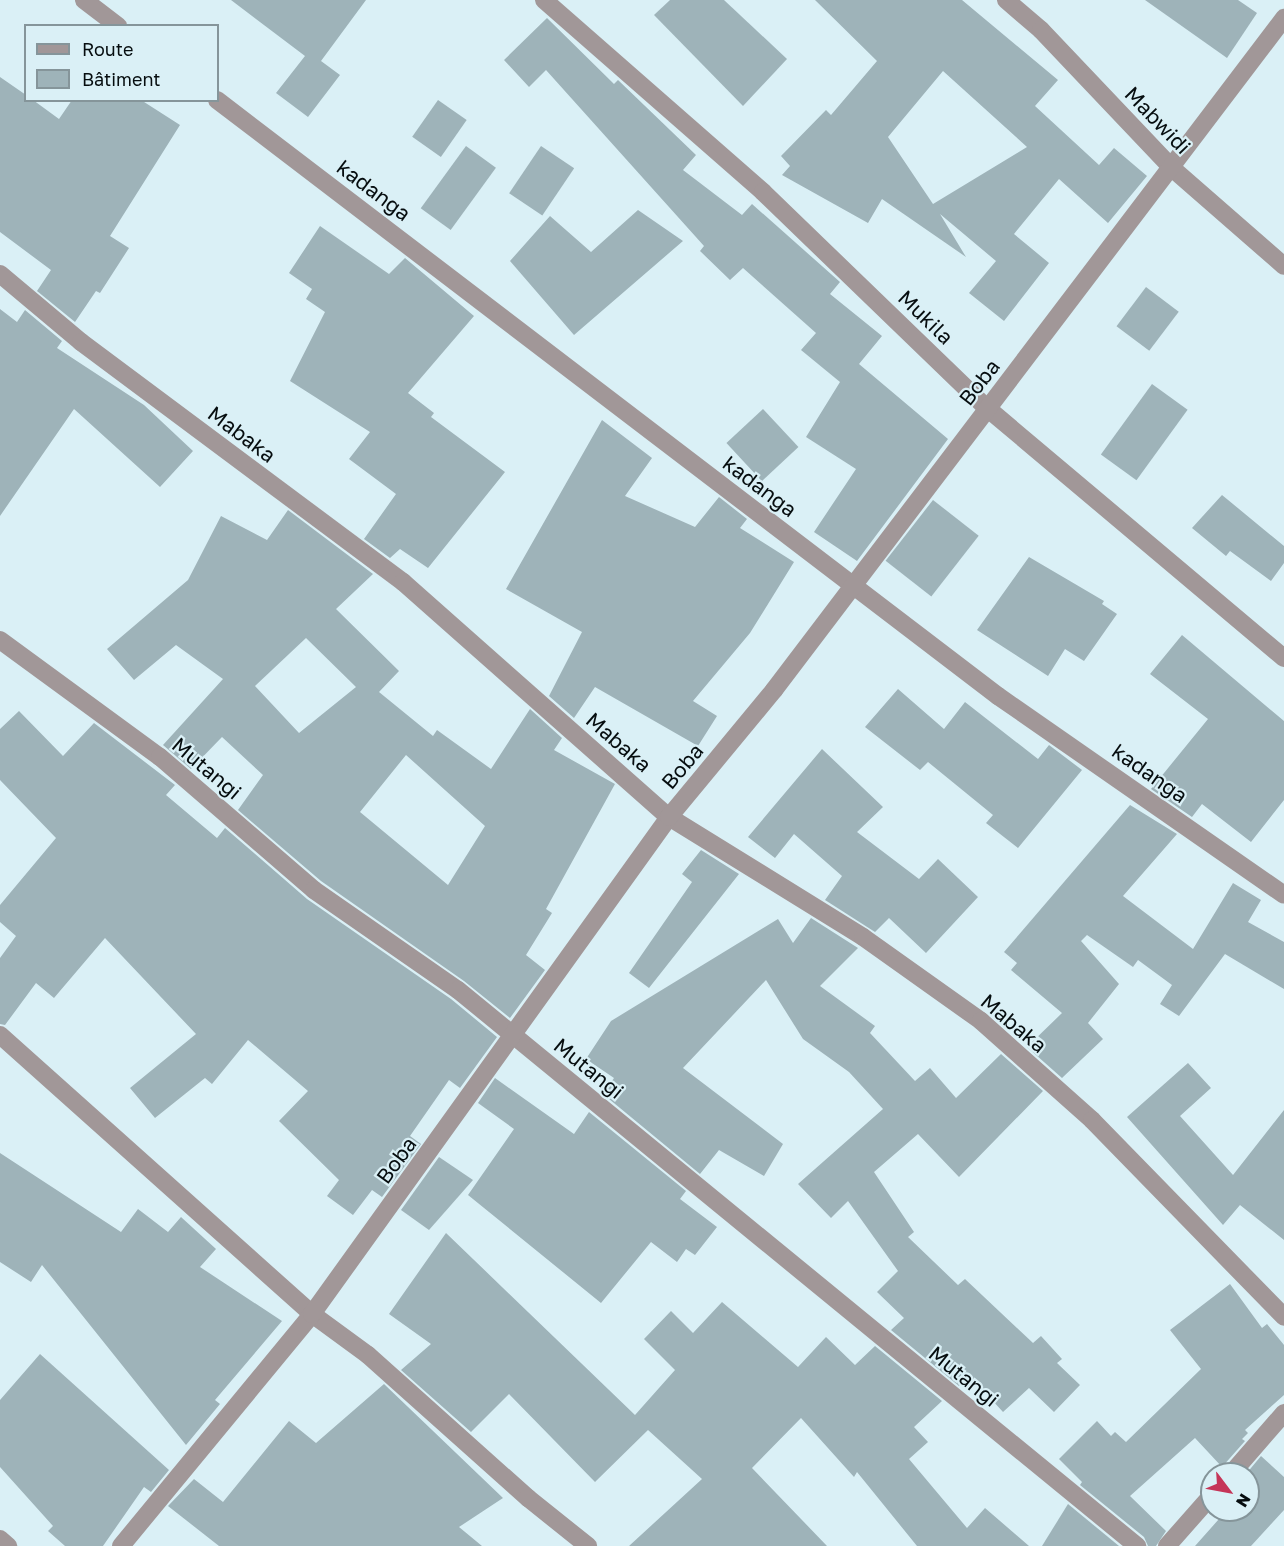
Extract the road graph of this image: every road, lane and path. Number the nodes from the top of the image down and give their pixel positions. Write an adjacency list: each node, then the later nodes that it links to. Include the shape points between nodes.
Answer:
1 (84, 0): 5 (street)
2 (544, 0): 10 (street, Mukila, via 763,192)
3 (1006, 0): 7 (street, Mabwidi, via 1041,30)
4 (1284, 18): 7 (street, Boba)
5 (115, 24)
6 (219, 102): 11 (street, kadanga)
7 (1173, 169): 8 (street, Mabwidi); 10 (street, Boba)
8 (1284, 266)
9 (0, 274): 14 (street, Mabaka, via 81,342 403,582)
10 (987, 408): 11 (street, Boba); 13 (street, Mukila)
11 (854, 586): 14 (street, Boba); 15 (street, kadanga, via 998,696)
12 (0, 640): 17 (street, Mutangi, via 160,757 314,890 458,990)
13 (1284, 658)
14 (669, 817): 17 (street, Boba); 19 (street, Mabaka, via 863,937 981,1021 1092,1120)
15 (1284, 895)
16 (0, 1035): 18 (street)
17 (514, 1036): 18 (street, Boba); 27 (street, Mutangi)
18 (312, 1314): 25 (street, Boba); 26 (street, via 368,1355 528,1498)
19 (1284, 1317)
20 (1284, 1413): 21 (street)
21 (1241, 1462)
22 (1200, 1509): 28 (street)
23 (0, 1539): 24 (street)
24 (8, 1546)
25 (122, 1546)
26 (588, 1546)
27 (1137, 1546)
28 (1167, 1546)

